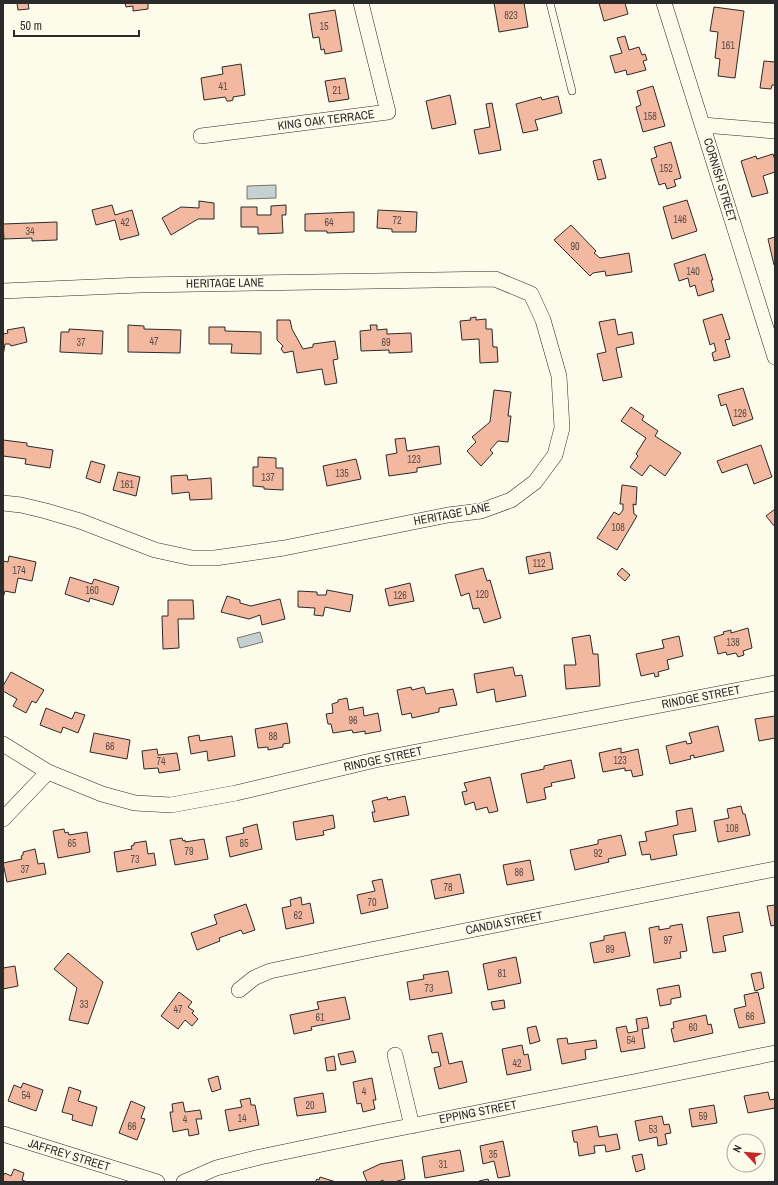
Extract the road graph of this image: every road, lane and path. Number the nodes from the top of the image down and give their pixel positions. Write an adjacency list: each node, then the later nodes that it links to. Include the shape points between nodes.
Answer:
1 (361, 3): 7 (street, KING OAK TERRACE, via 388,112)
2 (550, 3): 4 (lane)
3 (664, 3): 5 (street, CORNISH STREET)
4 (572, 91)
5 (703, 125): 6 (street); 9 (street, CORNISH STREET)
6 (775, 131)
7 (201, 136)
8 (3, 291): 10 (street, HERITAGE LANE, via 148,285 496,279 531,294 540,314 559,376 562,428 555,455 535,482 511,500 481,511 448,515 284,548 215,558 192,558 161,552 46,510)
9 (775, 358)
10 (3, 503)
11 (775, 683): 13 (street, RINDGE STREET, via 375,760 236,793 171,805 135,803 102,794)
12 (3, 744): 13 (street, RINDGE STREET)
13 (48, 772): 14 (street)
14 (3, 819)
15 (775, 869): 16 (street, CANDIA STREET, via 270,971 254,978)
16 (239, 990)
17 (775, 1053): 19 (street, EPPING STREET)
18 (396, 1055): 19 (street)
19 (412, 1126): 22 (street, EPPING STREET, via 216,1168)
20 (3, 1134): 21 (street, JAFFREY STREET)
21 (157, 1182)
22 (184, 1182)

